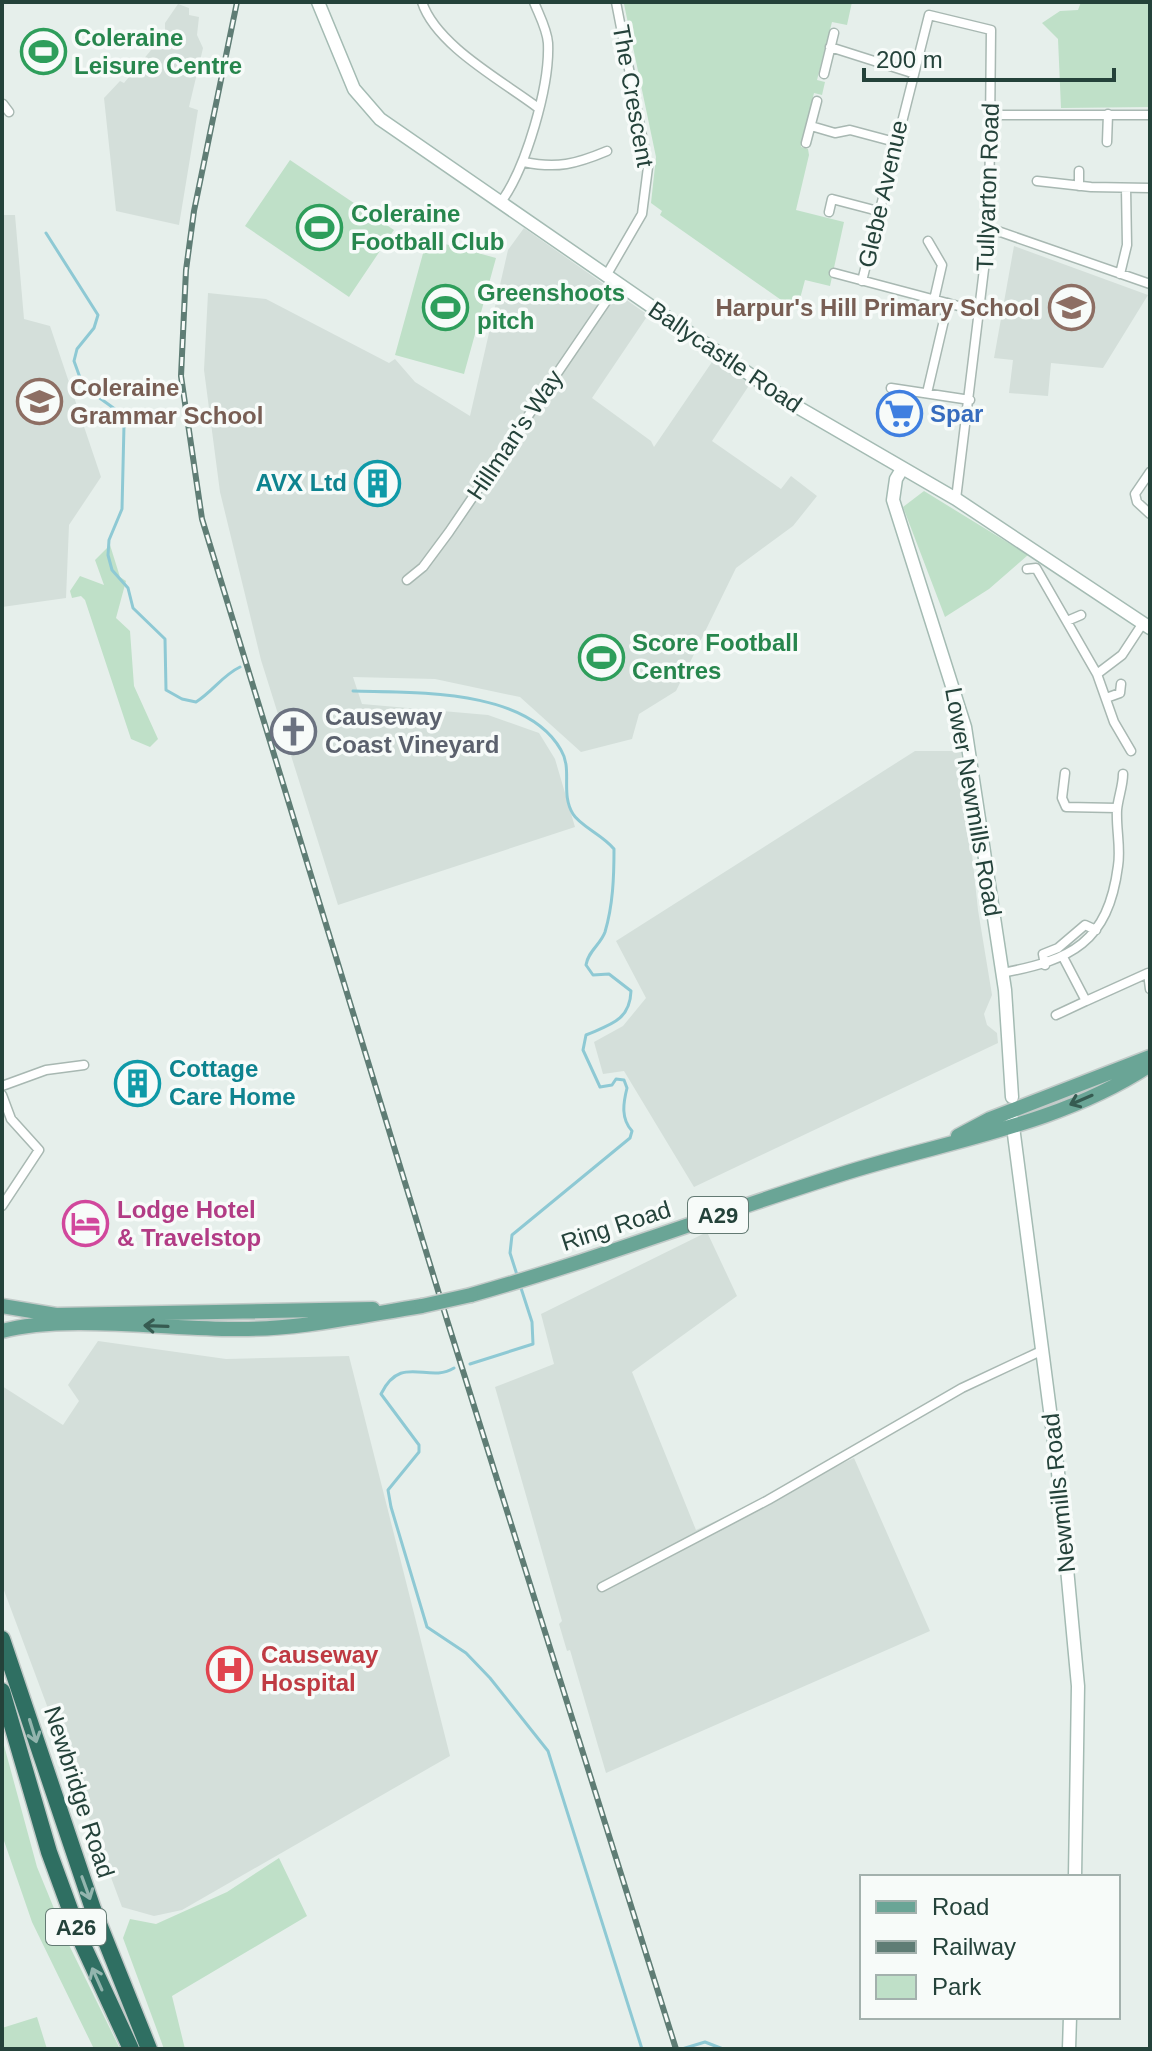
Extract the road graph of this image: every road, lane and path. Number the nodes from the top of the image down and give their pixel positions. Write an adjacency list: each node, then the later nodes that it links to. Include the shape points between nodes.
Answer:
1 (318, 2): 26 (street, Ballycastle Road, via 348,76 367,106)
2 (422, 2): 11 (street, via 442,35)
3 (534, 2): 11 (street, via 548,39)
4 (616, 2): 33 (street, The Crescent, via 648,167 642,214)
5 (929, 15): 8 (street, Glebe Avenue); 13 (street, Tullyarton Road, via 991,30)
6 (834, 33): 7 (street)
7 (830, 47): 8 (street); 9 (street)
8 (912, 73): 16 (street, Glebe Avenue)
9 (824, 74)
10 (817, 101): 15 (street)
11 (537, 107): 20 (street)
12 (1108, 114): 13 (street); 14 (street); 17 (street)
13 (991, 115): 29 (street, Tullyarton Road)
14 (1150, 115)
15 (811, 126): 16 (street); 18 (street)
16 (895, 142): 27 (street, Glebe Avenue)
17 (1107, 142)
18 (806, 143)
19 (607, 151): 20 (street, via 552,168)
20 (524, 162): 26 (street)
21 (1079, 171): 23 (street)
22 (1037, 181): 23 (street)
23 (1079, 186): 24 (street)
24 (1126, 188): 25 (street); 32 (street, via 1127,245)
25 (1150, 188)
26 (501, 202): 33 (street, Ballycastle Road)
27 (878, 211): 28 (street, via 832,199); 34 (street, Glebe Avenue)
28 (829, 212)
29 (989, 228): 32 (street); 39 (street, Tullyarton Road)
30 (928, 241): 37 (street, via 942,265)
31 (834, 273): 34 (street, Glebe Avenue)
32 (1120, 274): 36 (street)
33 (606, 276): 35 (street, Ballycastle Road)
34 (862, 281): 37 (street, Glebe Avenue)
35 (618, 284): 43 (street, Ballycastle Road, via 794,405); 48 (street, Hillman's Way, via 449,532)
36 (1150, 284)
37 (934, 300): 38 (street, Glebe Avenue)
38 (948, 303): 39 (street, Glebe Avenue); 41 (street)
39 (981, 312): 42 (street, Tullyarton Road)
40 (891, 388): 41 (street)
41 (927, 393): 42 (street)
42 (970, 400): 45 (street, Tullyarton Road)
43 (902, 469): 45 (street, Ballycastle Road); 62 (street, Lower Newmills Road, via 893,500 965,727)
44 (1150, 472): 46 (street, via 1135,494)
45 (956, 499): 51 (street, Ballycastle Road)
46 (1150, 514)
47 (1027, 569): 50 (street, via 1036,568)
48 (407, 580)
49 (1081, 615): 50 (street)
50 (1067, 621): 52 (street)
51 (1147, 625): 52 (street)
52 (1097, 674): 54 (street)
53 (1121, 684): 54 (street, via 1120,693)
54 (1109, 697): 55 (street, via 1114,722)
55 (1131, 751)
56 (1065, 773): 58 (street, via 1066,807)
57 (1123, 774): 58 (street)
58 (1117, 808): 59 (street, via 1119,864 1110,902)
59 (1096, 930): 60 (street); 61 (street, via 1085,925 1043,954)
60 (1063, 957): 61 (street); 64 (street)
61 (1045, 965): 62 (street)
62 (1002, 973): 71 (street, Lower Newmills Road)
63 (1150, 989): 64 (street, via 1148,973)
64 (1086, 1001): 65 (street)
65 (1056, 1015)
66 (1150, 1057): 71 (main road, Ring Road / A29)
67 (84, 1065): 69 (street, via 46,1070)
68 (1150, 1065): 71 (main road, Ring Road / A29, one-way to 71, via 1127,1080)
69 (2, 1086)
70 (2, 1095): 72 (street, via 11,1119 39,1150)
71 (1012, 1112): 74 (main road, Ring Road / A29, bridge, via 943,1144 511,1284); 78 (street, Newmills Road)
72 (2, 1206)
73 (2, 1306): 74 (main road, Ring Road / A29, via 56,1315)
74 (392, 1311): 75 (main road, Ring Road / A29)
75 (368, 1317): 76 (main road); 77 (main road, Ring Road / A29, one-way to 77, via 257,1329 47,1326)
76 (239, 1320)
77 (2, 1331)
78 (1041, 1351): 79 (street, via 962,1388 768,1500); 82 (street, Newmills Road, via 1078,1686)
79 (602, 1587)
80 (2, 1639): 85 (highway, Newbridge Road / A26, one-way to 85, via 93,1909)
81 (2, 1691): 84 (highway, Newbridge Road / A26, one-way to 81, via 83,1945 49,1852)
82 (1075, 1875)
83 (1070, 2019): 86 (street)
84 (131, 2049)
85 (149, 2049)
86 (1069, 2049)

